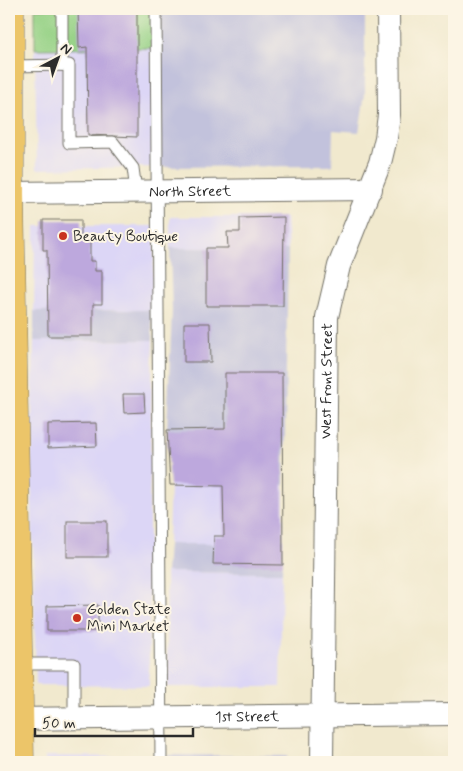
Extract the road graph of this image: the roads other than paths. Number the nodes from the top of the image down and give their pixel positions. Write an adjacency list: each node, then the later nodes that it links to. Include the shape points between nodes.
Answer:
1 (10, 9): 6 (main road)
2 (62, 9): 5 (lane)
3 (156, 9): 9 (lane)
4 (388, 9): 7 (street, West Front Street, via 389,115 380,163)
5 (62, 65): 6 (lane); 8 (lane, via 69,65 69,142 113,142 132,168)
6 (10, 66): 10 (main road)
7 (371, 189): 9 (street, North Street); 13 (street, West Front Street, via 340,266 327,317)
8 (136, 191): 9 (street, North Street); 10 (street, North Street)
9 (158, 191): 16 (lane)
10 (10, 193): 11 (main road)
11 (18, 664): 14 (main road); 15 (lane, via 74,664)
12 (454, 714): 13 (street, 1st Street)
13 (323, 716): 16 (street, 1st Street); 19 (street, West Front Street)
14 (14, 719): 15 (street, 1st Street); 17 (main road)
15 (74, 719): 16 (street, 1st Street)
16 (161, 719): 18 (lane)
17 (20, 762)
18 (161, 762)
19 (322, 762)

